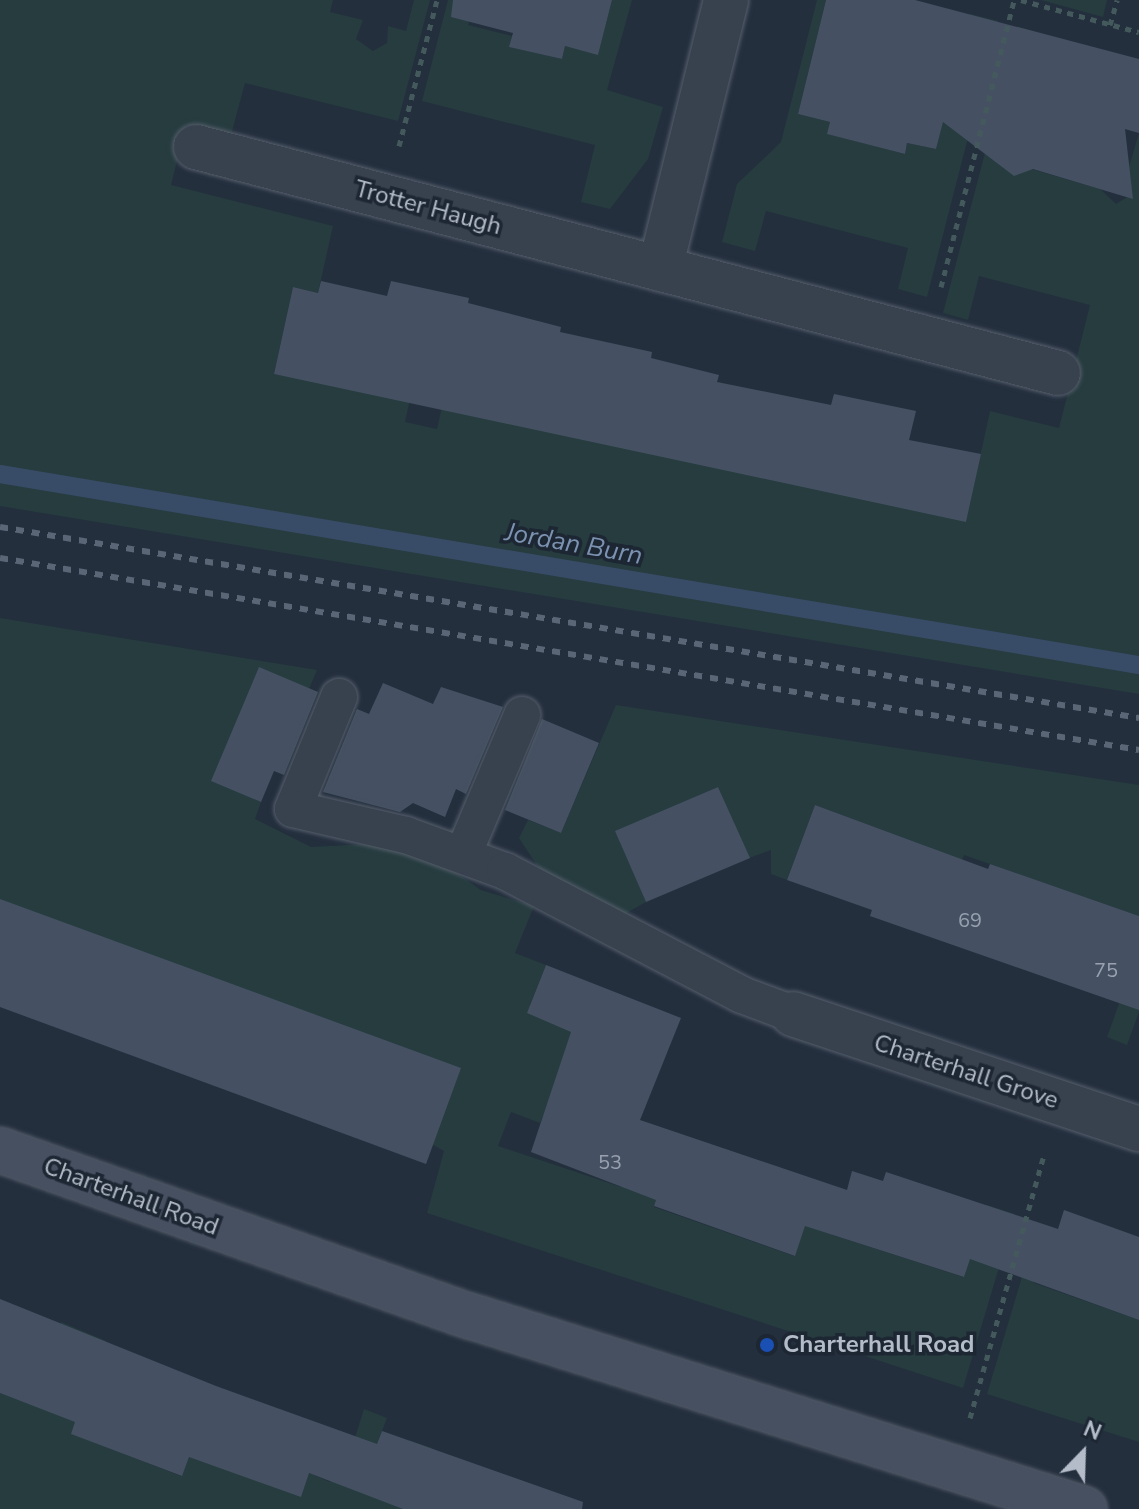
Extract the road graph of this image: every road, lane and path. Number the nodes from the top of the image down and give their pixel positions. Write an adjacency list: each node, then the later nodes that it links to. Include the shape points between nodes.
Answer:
1 (437, 0): 9 (path)
2 (726, 0): 10 (street)
3 (1014, 0): 11 (path)
4 (1021, 0): 6 (path)
5 (1117, 0): 6 (path)
6 (1110, 25): 7 (path)
7 (1139, 32)
8 (196, 147): 9 (street, Trotter Haugh)
9 (386, 197): 10 (street, Trotter Haugh)
10 (660, 269): 11 (street, Trotter Haugh)
11 (928, 338): 12 (street, Trotter Haugh)
12 (1058, 373)
13 (339, 697): 15 (lane, via 293,809 406,835)
14 (522, 715): 15 (lane)
15 (463, 855): 16 (lane, via 505,871 742,995)
16 (793, 1014): 17 (street, Charterhall Grove)
17 (1058, 1103): 18 (street, Charterhall Grove); 20 (path)
18 (1139, 1129)
19 (0, 1150): 20 (street, Charterhall Road, via 484,1321)
20 (956, 1468): 21 (street, Charterhall Road)
21 (1084, 1509)

